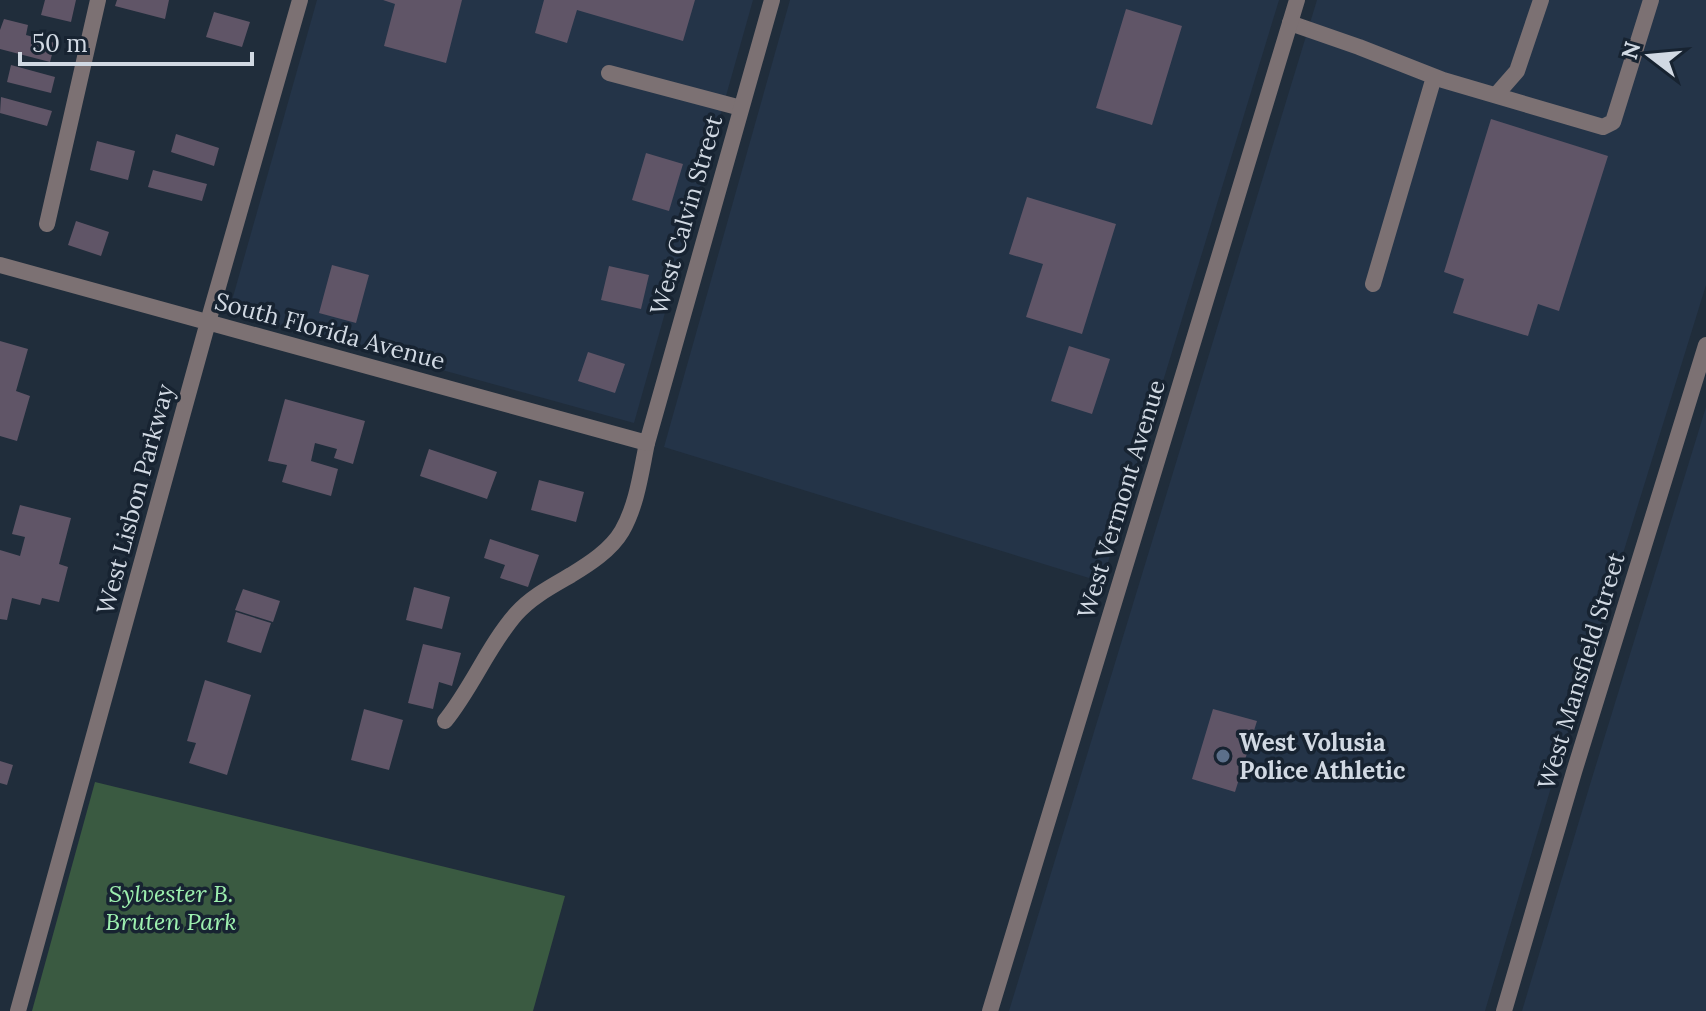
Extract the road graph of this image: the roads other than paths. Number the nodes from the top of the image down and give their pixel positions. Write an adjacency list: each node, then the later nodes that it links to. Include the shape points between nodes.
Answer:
1 (98, 0): 12 (street)
2 (300, 0): 15 (street, West Lisbon Parkway)
3 (772, 0): 11 (street, West Calvin Street)
4 (1297, 0): 7 (street, West Vermont Avenue)
5 (1541, 0): 10 (street, via 1517,71)
6 (1651, 0): 10 (street, via 1613,122 1603,127)
7 (1290, 23): 9 (street); 20 (street, West Vermont Avenue)
8 (609, 73): 11 (street)
9 (1434, 77): 10 (street); 14 (street)
10 (1496, 95)
11 (741, 108): 17 (street, West Calvin Street)
12 (47, 224)
13 (0, 265): 15 (street, South Florida Avenue)
14 (1373, 284)
15 (208, 322): 17 (street, South Florida Avenue); 19 (street, West Lisbon Parkway)
16 (1706, 345): 21 (street, West Mansfield Street)
17 (647, 443): 18 (street, West Calvin Street, via 622,532 590,563 517,612)
18 (445, 721)
19 (18, 1011)
20 (990, 1011)
21 (1504, 1011)

